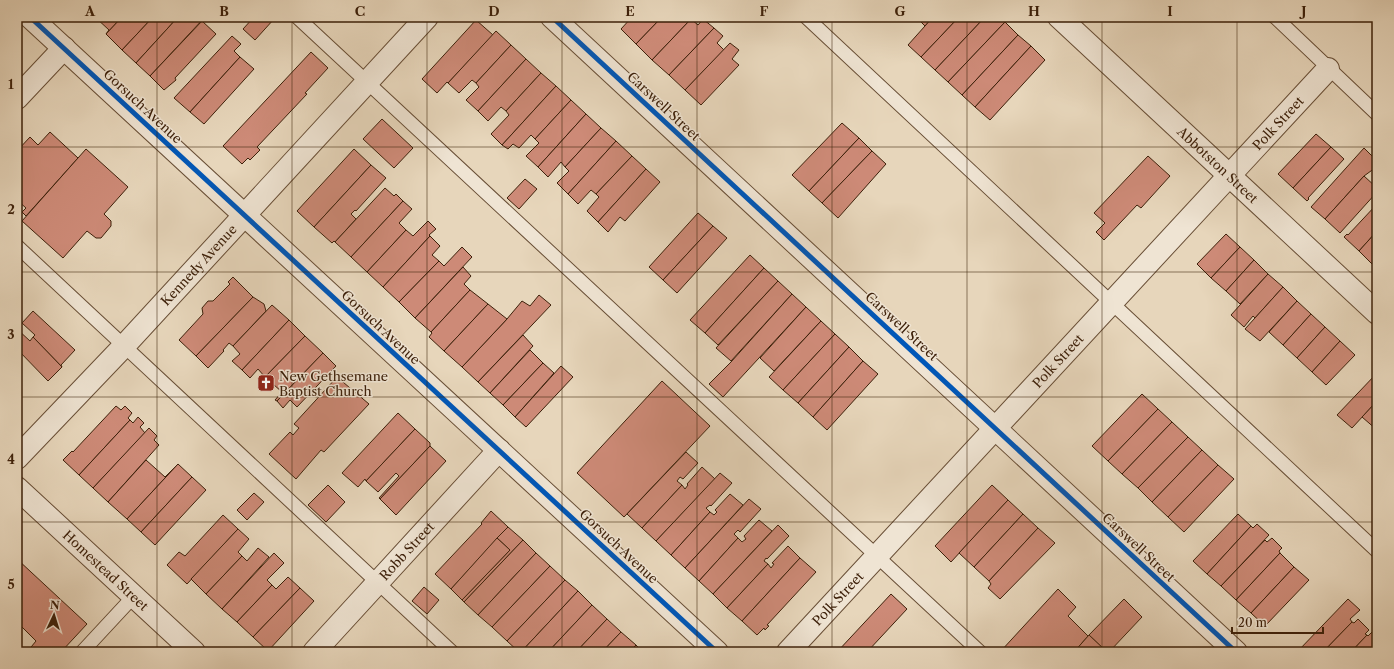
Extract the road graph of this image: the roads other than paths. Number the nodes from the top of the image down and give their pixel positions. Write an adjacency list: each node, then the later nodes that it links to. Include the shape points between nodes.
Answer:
1 (30, 17): 8 (street, Gorsuch Avenue)
2 (297, 17): 10 (lane)
3 (427, 17): 10 (street, Kennedy Avenue)
4 (552, 17): 19 (street, Carswell Street)
5 (806, 17): 16 (lane)
6 (1059, 17): 13 (street, Abbotston Street)
7 (1275, 17): 9 (lane)
8 (64, 48): 11 (street); 14 (street, Gorsuch Avenue)
9 (1328, 69): 12 (lane); 13 (street, Polk Street)
10 (366, 82): 14 (street, Kennedy Avenue); 24 (lane)
11 (17, 98)
12 (1377, 114)
13 (1229, 176): 16 (street, Polk Street); 17 (street, Abbotston Street)
14 (244, 215): 18 (street, Kennedy Avenue); 20 (street, Gorsuch Avenue)
15 (17, 246): 18 (lane)
16 (1111, 303): 19 (street, Polk Street); 23 (lane)
17 (1377, 313)
18 (124, 346): 21 (street, Kennedy Avenue); 25 (lane)
19 (995, 428): 24 (street, Polk Street); 34 (street, Carswell Street)
20 (499, 450): 25 (street, Robb Street); 31 (street, Gorsuch Avenue)
21 (17, 458)
22 (17, 488): 26 (street, Homestead Street)
23 (1377, 551)
24 (877, 556): 32 (street, Polk Street); 33 (lane)
25 (378, 582): 29 (street, Robb Street); 30 (lane)
26 (134, 596): 27 (lane); 28 (street, Homestead Street)
27 (82, 652)
28 (194, 652)
29 (314, 652)
30 (452, 652)
31 (717, 652)
32 (788, 652)
33 (980, 652)
34 (1236, 652)

